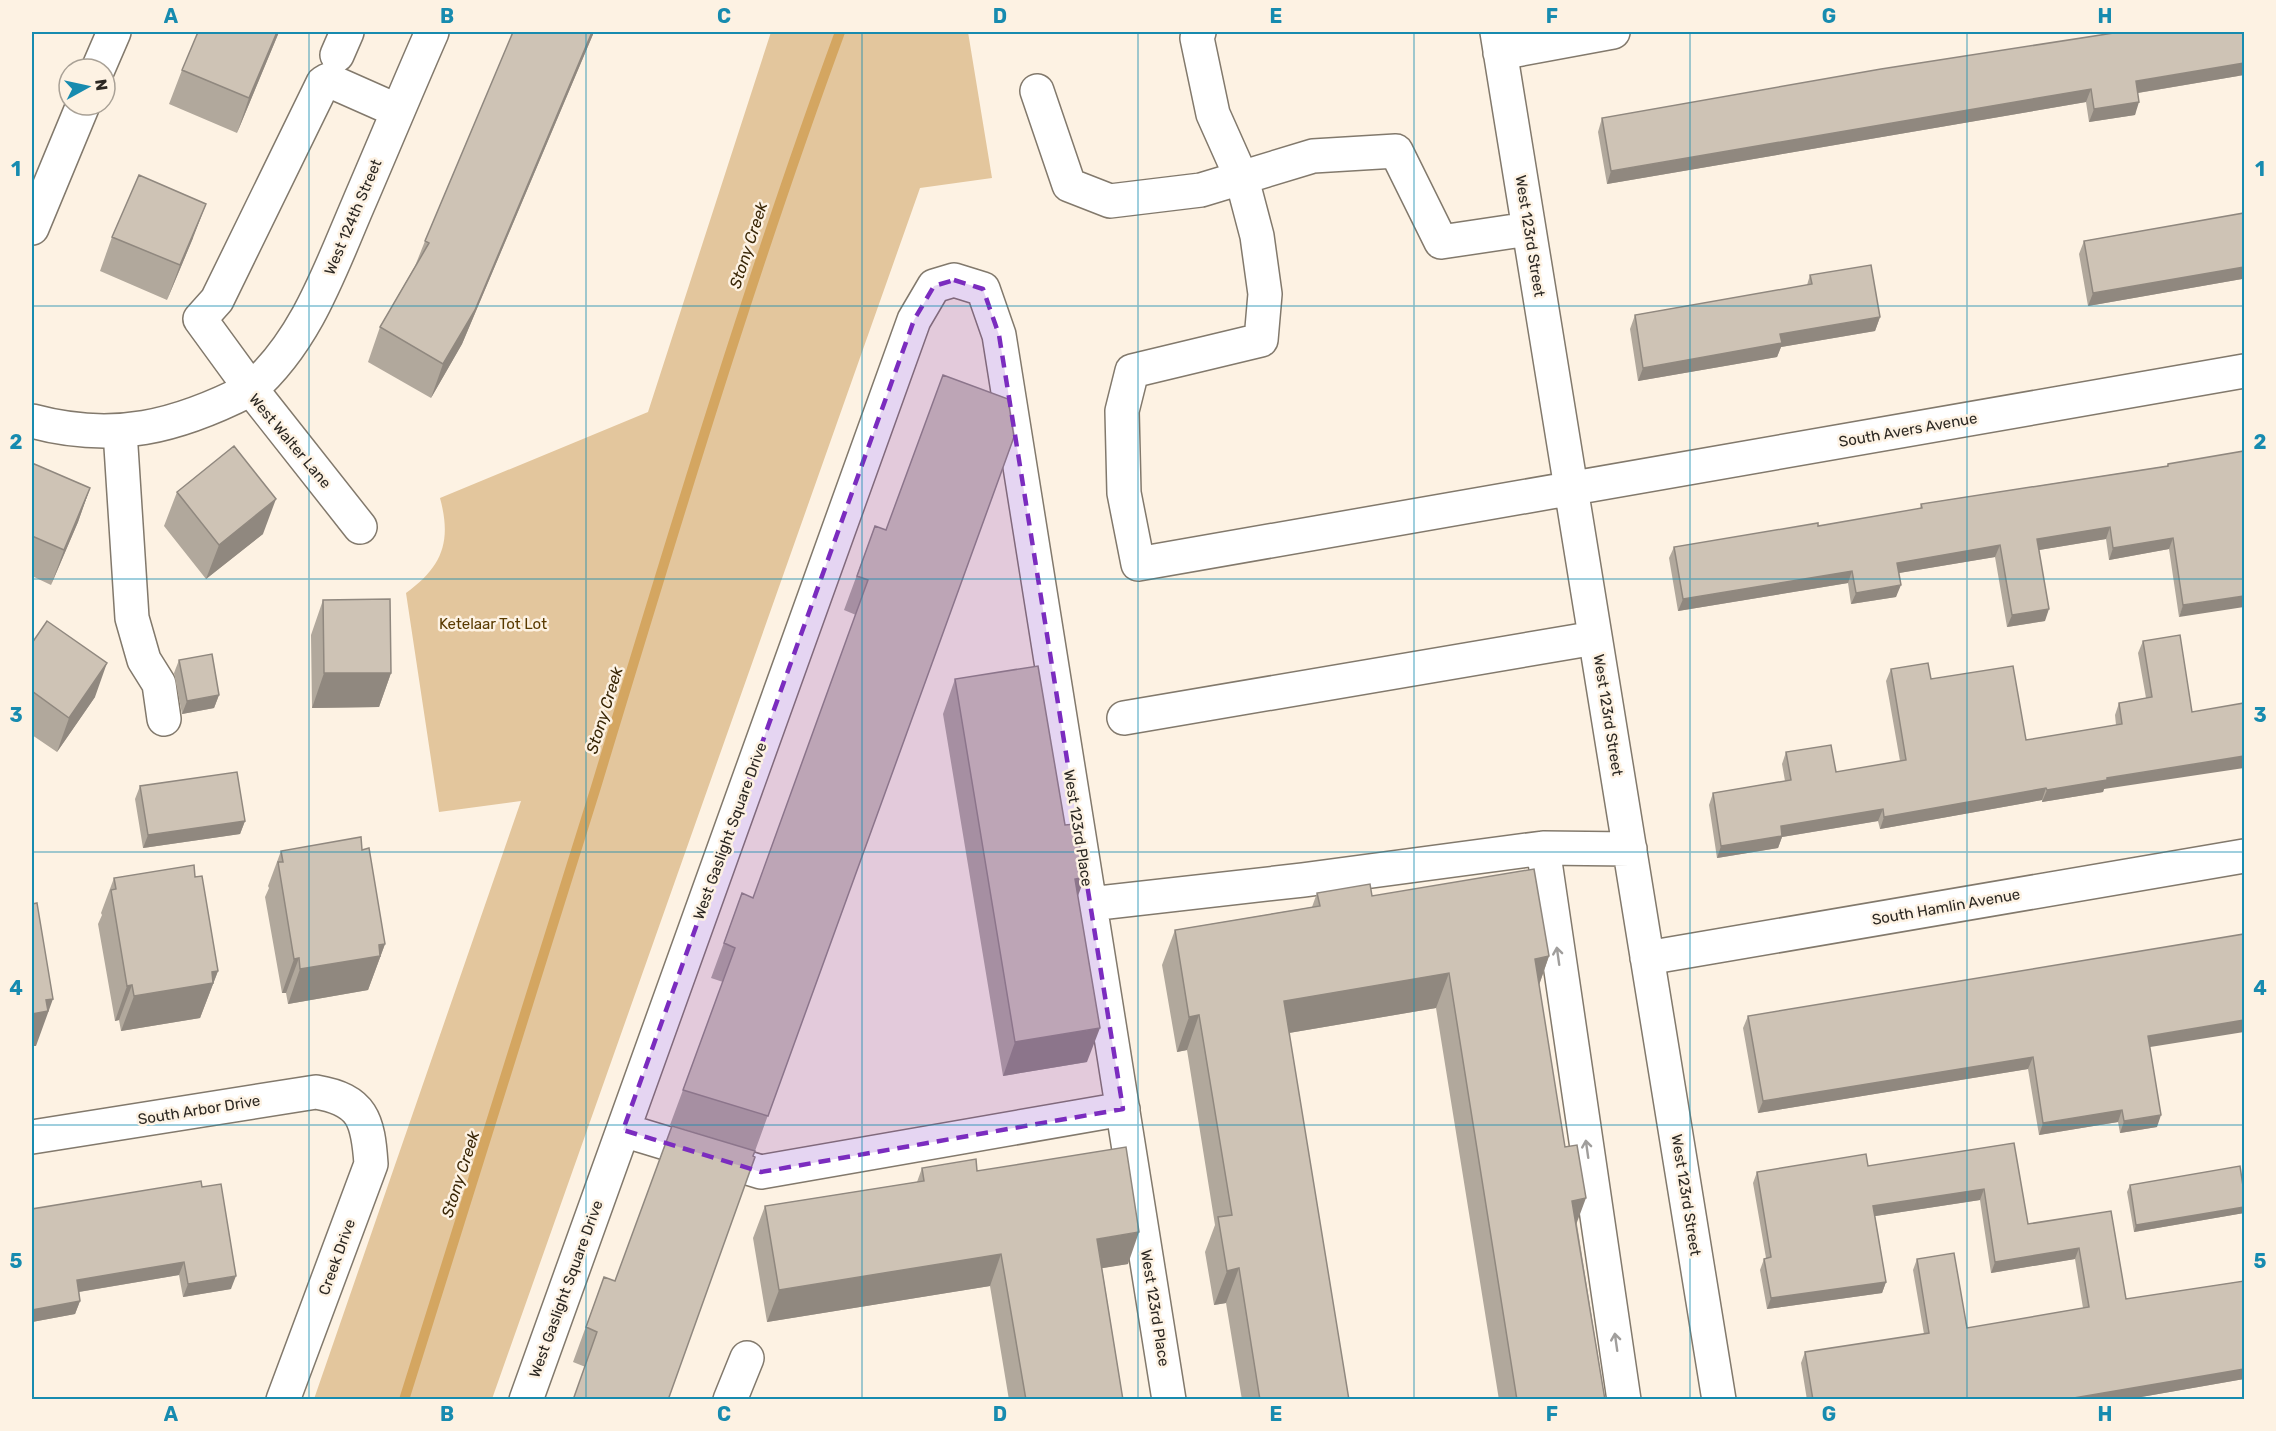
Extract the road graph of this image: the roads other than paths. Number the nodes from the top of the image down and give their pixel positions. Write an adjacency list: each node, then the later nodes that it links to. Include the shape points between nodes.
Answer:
1 (114, 32): 6 (street)
2 (432, 32): 8 (street, West 124th Street)
3 (1199, 32): 10 (street, via 1213,114)
4 (1613, 32): 5 (street)
5 (1499, 42): 12 (street, West 123rd Street)
6 (103, 57)
7 (1037, 91): 10 (street, via 1069,185 1110,201 1201,190)
8 (398, 111): 15 (street, West 124th Street, via 319,296 272,371); 15 (street, via 328,80 323,83 217,300 200,319)
9 (78, 117): 11 (street)
10 (1242, 178): 12 (street, via 1313,156 1396,151 1441,242); 18 (street, South Avers Avenue, via 1257,236 1265,294 1261,340 1132,371 1122,411 1124,493 1138,564)
11 (32, 228)
12 (1528, 229): 18 (street, West 123rd Street)
13 (954, 280): 26 (street, West 123rd Place, via 983,289 999,335); 30 (street, West Gaslight Square Drive, via 934,286 914,320)
14 (2244, 371): 18 (street, South Avers Avenue)
15 (251, 389): 17 (street, West Walter Lane, via 190,417); 19 (street, West Walter Lane)
16 (32, 421): 17 (street, West Walter Lane, via 73,430)
17 (120, 431): 22 (street, via 132,618 144,660 159,684)
18 (1571, 488): 20 (street, West 123rd Street)
19 (360, 527)
20 (1595, 638): 21 (street); 24 (street, West 123rd Street)
21 (1124, 718)
22 (164, 719)
23 (1542, 848): 24 (street); 26 (street); 37 (street, one-way to 23)
24 (1630, 849): 27 (street, West 123rd Street)
25 (2244, 856): 27 (street, South Hamlin Avenue)
26 (1090, 904): 28 (street, West 123rd Place)
27 (1647, 958): 38 (street, West 123rd Street)
28 (1123, 1109): 30 (street, via 761,1172); 36 (street, West 123rd Place)
29 (360, 1113): 31 (street, South Arbor Drive, via 341,1096 316,1092); 33 (street, Creek Drive, via 369,1136 371,1164)
30 (623, 1130): 34 (street, West Gaslight Square Drive)
31 (32, 1137)
32 (747, 1358): 35 (street)
33 (284, 1400)
34 (526, 1400)
35 (730, 1400)
36 (1169, 1400)
37 (1624, 1400)
38 (1719, 1400)

